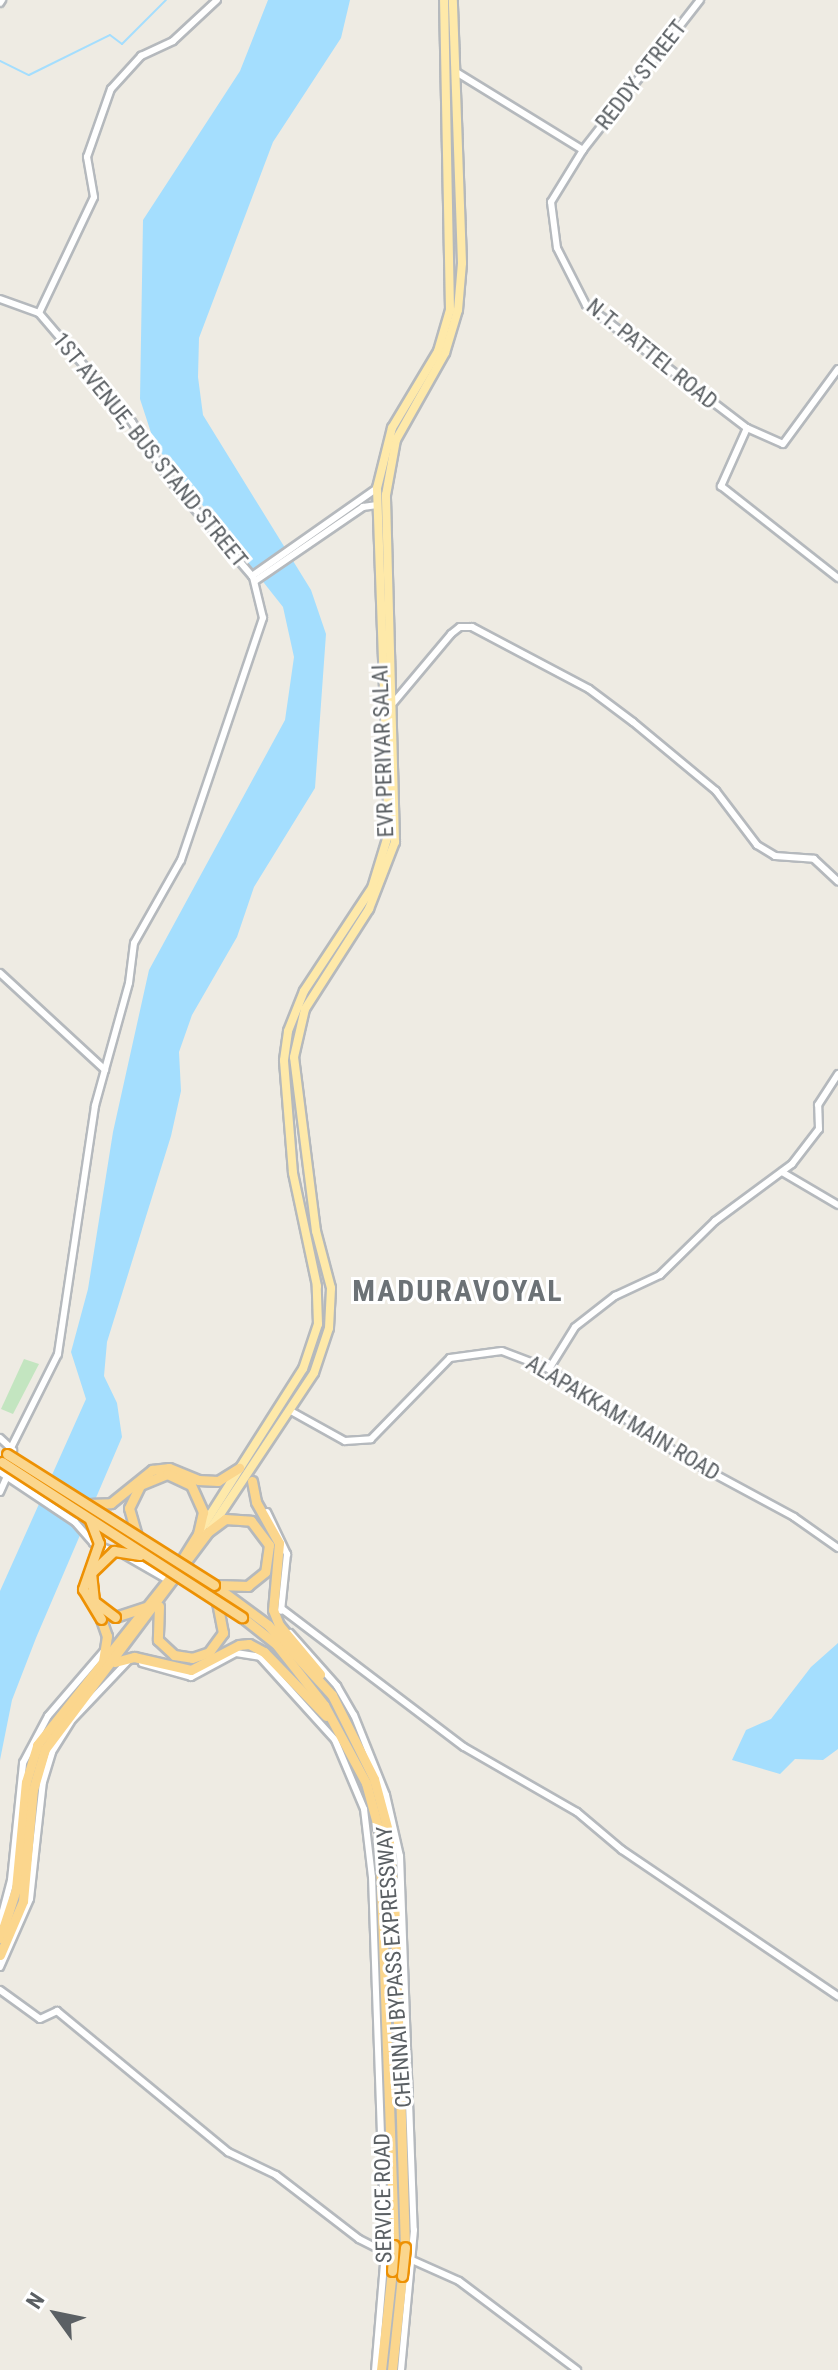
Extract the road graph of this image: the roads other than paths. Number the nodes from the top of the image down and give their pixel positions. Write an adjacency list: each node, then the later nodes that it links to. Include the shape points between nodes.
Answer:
1 (217, 0): 8 (street, via 173,41 141,56 111,89 87,157 94,197)
2 (444, 0): 11 (main road, EVR PERIYAR SALAI, via 450,310 438,351 392,428)
3 (453, 0): 5 (main road, EVR PERIYAR SALAI)
4 (700, 0): 6 (street, REDDY STREET)
5 (456, 72): 6 (street); 16 (main road, EVR PERIYAR SALAI, via 458,310 445,353 396,440 388,467)
6 (583, 150): 10 (street, N.T. PATTEL ROAD, via 551,202 557,248 574,289 601,317)
7 (0, 299): 8 (street, 1ST AVENUE, BUS STAND STREET)
8 (39, 313): 14 (street, 1ST AVENUE, BUS STAND STREET)
9 (838, 369): 10 (street, N.T. PATTEL ROAD, via 783,444)
10 (747, 428): 15 (street, via 723,476 723,488)
11 (377, 488): 12 (main road, EVR PERIYAR SALAI); 13 (street)
12 (374, 505): 13 (street); 17 (main road, EVR PERIYAR SALAI)
13 (262, 573): 14 (street)
14 (253, 578): 22 (street, 1ST AVENUE, BUS STAND STREET, via 263,618 256,643 219,736 181,860 134,943 129,983)
15 (838, 578)
16 (392, 632): 17 (main road); 18 (main road, EVR PERIYAR SALAI)
17 (380, 634): 20 (main road, EVR PERIYAR SALAI, via 389,832 378,873)
18 (394, 702): 19 (street, via 451,634 472,627 589,689 633,722 716,791 757,845 775,856 822,862); 20 (main road, EVR PERIYAR SALAI, via 395,842 385,877)
19 (838, 881)
20 (355, 923): 26 (main road, EVR PERIYAR SALAI, via 305,1009 297,1033 296,1085); 27 (main road, EVR PERIYAR SALAI, via 304,991 288,1031 284,1094)
21 (0, 973): 22 (street)
22 (105, 1070): 32 (street, 1ST AVENUE, BUS STAND STREET, via 58,1354)
23 (838, 1074): 24 (street, via 818,1105 819,1129)
24 (782, 1172): 25 (street); 28 (street, via 715,1221 660,1275 594,1311 569,1335)
25 (838, 1205)
26 (315, 1221): 27 (main road); 29 (main road, EVR PERIYAR SALAI, via 332,1308 323,1351)
27 (303, 1223): 33 (main road, EVR PERIYAR SALAI, via 317,1286 312,1347)
28 (549, 1369): 29 (street, ALAPAKKAM MAIN ROAD, via 502,1351 458,1354 371,1439 345,1441); 40 (street, ALAPAKKAM MAIN ROAD, via 685,1458 794,1517)
29 (289, 1410): 31 (main road, EVR PERIYAR SALAI)
30 (0, 1438): 32 (street)
31 (256, 1461): 34 (street); 38 (main road, EVR PERIYAR SALAI)
32 (3, 1462): 36 (street, 1ST AVENUE, BUS STAND STREET); 37 (highway, bridge); 42 (street, via 93,1543)
33 (239, 1468): 35 (highway, via 218,1481); 38 (main road, EVR PERIYAR SALAI)
34 (252, 1481): 47 (highway, via 256,1502 279,1543)
35 (194, 1482): 37 (highway, via 162,1467 143,1474 111,1503); 38 (highway, via 203,1503); 39 (highway, via 167,1474 140,1485 129,1508)
36 (0, 1492)
37 (83, 1508): 39 (highway, bridge); 41 (highway, bridge); 49 (highway, bridge, via 99,1543 83,1589 101,1619)
38 (203, 1533): 42 (highway); 43 (highway, via 225,1519 240,1517 263,1533 270,1553 262,1575 241,1588); 45 (highway)
39 (137, 1536): 43 (highway, bridge)
40 (838, 1548)
41 (162, 1564): 44 (highway, bridge); 45 (highway, bridge, via 126,1550 114,1551 91,1573 92,1593 100,1608 115,1617)
42 (168, 1580): 45 (highway)
43 (214, 1585): 46 (highway)
44 (216, 1598): 45 (highway, via 223,1633 209,1652 192,1658 174,1655 158,1640); 46 (highway, bridge)
45 (155, 1603): 50 (highway)
46 (244, 1613): 52 (highway, CHENNAI BYPASS EXPRESSWAY); 53 (highway, CHENNAI BYPASS EXPRESSWAY, via 284,1654)
47 (279, 1613): 48 (highway); 59 (street, via 464,1747 577,1812 622,1850)
48 (283, 1629): 52 (highway); 61 (street, via 314,1657 354,1715 386,1795 400,1856)
49 (106, 1648): 50 (highway); 51 (street)
50 (109, 1666): 51 (highway); 53 (highway, via 134,1657 191,1670 249,1644 264,1652); 56 (highway, via 57,1729 40,1761 23,1901); 57 (street, via 48,1762 30,1899); 60 (street, SERVICE ROAD, via 132,1661 191,1677 236,1653 260,1657 335,1740 364,1809 372,1877)
51 (75, 1689): 54 (street, via 40,1728 23,1763 9,1892); 55 (highway, via 32,1756 16,1889)
52 (332, 1695): 64 (highway, CHENNAI BYPASS EXPRESSWAY, bridge, via 357,1738 388,1831 405,2247)
53 (348, 1743): 63 (highway, CHENNAI BYPASS EXPRESSWAY, bridge, via 366,1783 380,1844 394,2245)
54 (0, 1922)
55 (0, 1938)
56 (0, 1955)
57 (0, 1967)
58 (0, 1990): 60 (street, via 40,2019 57,2011 228,2152 276,2175 359,2239)
59 (838, 1996)
60 (385, 2252): 61 (street); 62 (street, SERVICE ROAD)
61 (412, 2260): 65 (street); 66 (street, via 459,2281)
62 (375, 2370)
63 (381, 2370)
64 (392, 2370)
65 (401, 2370)
66 (577, 2370)

